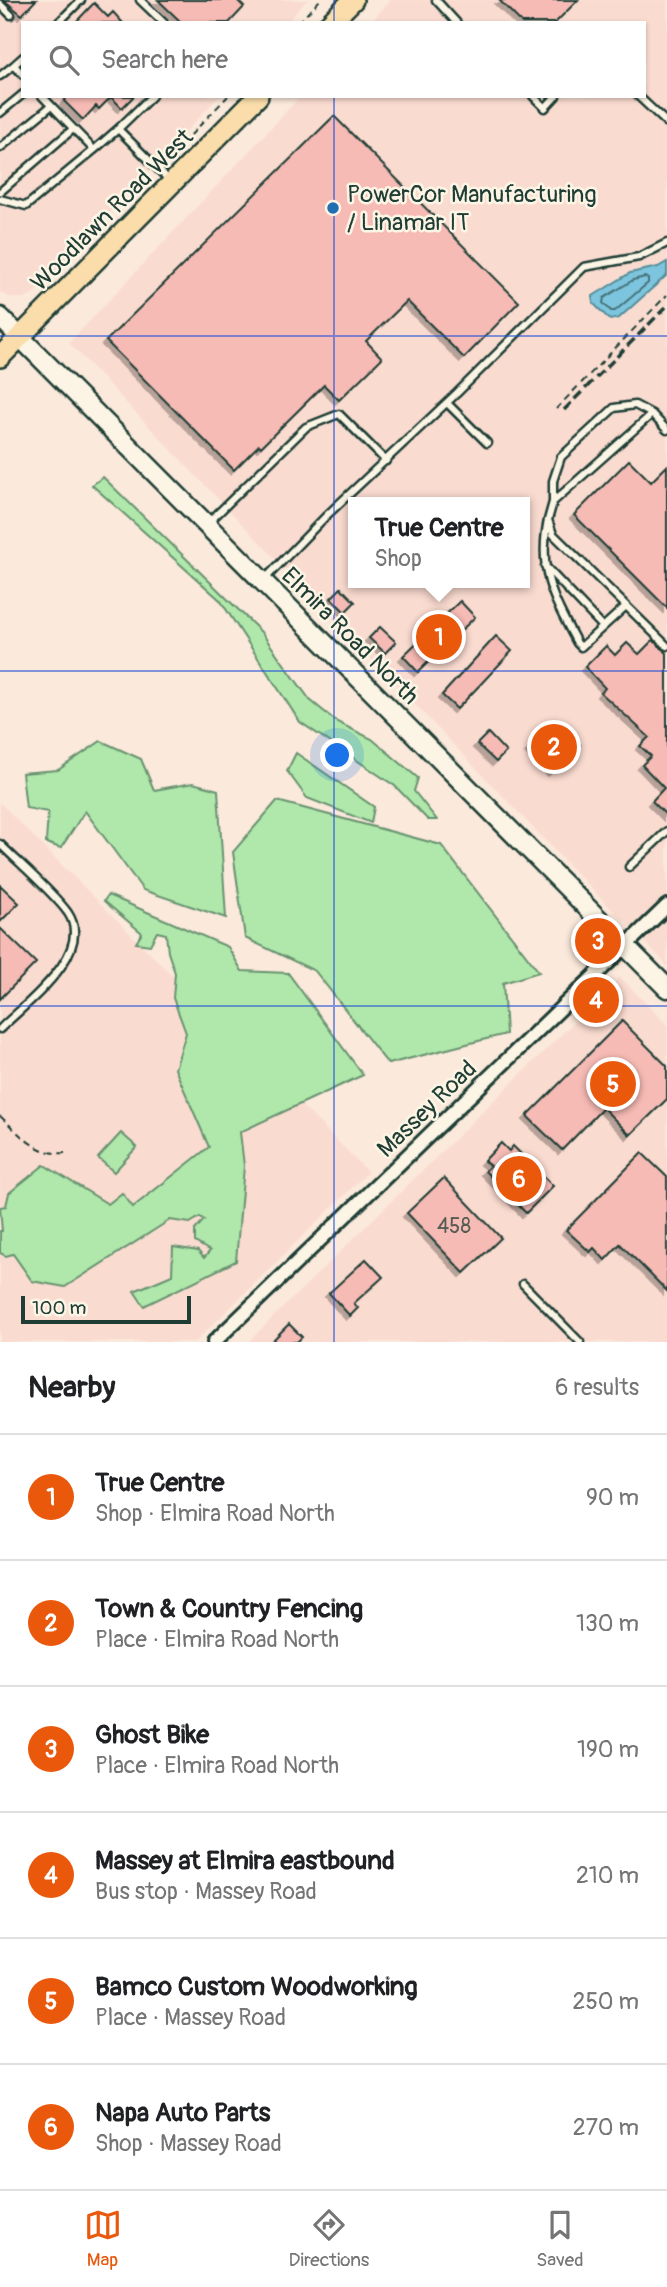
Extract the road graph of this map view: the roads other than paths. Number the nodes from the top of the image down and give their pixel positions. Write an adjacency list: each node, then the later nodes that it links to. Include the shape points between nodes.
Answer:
1 (82, 0): 7 (lane)
2 (140, 0): 8 (lane)
3 (353, 0): 9 (main road)
4 (436, 0): 10 (lane)
5 (0, 4): 6 (lane)
6 (11, 15)
7 (60, 21)
8 (162, 21)
9 (332, 21)
10 (455, 21)
11 (21, 59): 12 (lane)
12 (14, 65): 13 (lane); 14 (lane)
13 (21, 73)
14 (0, 76)
15 (21, 96): 23 (lane)
16 (44, 98): 22 (lane)
17 (150, 98): 26 (lane)
18 (535, 98): 19 (lane, via 545,108)
19 (554, 98)
20 (640, 98): 24 (lane)
21 (251, 99): 29 (main road, Woodlawn Road West)
22 (51, 106): 25 (lane); 27 (lane)
23 (0, 113)
24 (667, 123)
25 (73, 130): 28 (lane); 30 (lane)
26 (118, 130): 28 (lane); 29 (lane)
27 (0, 148)
28 (94, 150): 31 (lane, via 26,206)
29 (172, 183): 34 (main road, Woodlawn Road West)
30 (0, 192)
31 (0, 199)
32 (667, 243): 36 (lane, via 639,257 584,267)
33 (0, 317): 34 (main road, Elmira Road North)
34 (20, 337): 35 (main road, Woodlawn Road West); 43 (main road, Elmira Road North)
35 (0, 357)
36 (447, 403): 39 (lane); 40 (lane)
37 (652, 414): 38 (lane); 41 (lane); 41 (lane, via 635,405 614,408 561,457 553,481)
38 (667, 430)
39 (487, 443)
40 (386, 461): 43 (lane, via 339,414 306,427); 45 (lane)
41 (553, 502): 42 (lane)
42 (548, 520): 44 (lane); 46 (lane, via 553,534)
43 (205, 525): 45 (main road, Elmira Road North)
44 (545, 566): 47 (lane); 47 (lane, via 577,643 581,647)
45 (262, 582): 53 (main road, Elmira Road North)
46 (626, 606): 47 (lane); 48 (lane)
47 (603, 627)
48 (667, 646)
49 (667, 831): 51 (lane)
50 (0, 844): 55 (lane, via 67,911 74,928 73,946 65,962)
51 (629, 867)
52 (667, 906): 53 (street, Massey Road)
53 (626, 947): 54 (main road, Elmira Road North); 57 (street, Massey Road)
54 (667, 988)
55 (0, 1029)
56 (523, 1284): 58 (lane)
57 (214, 1342)
58 (580, 1342)

